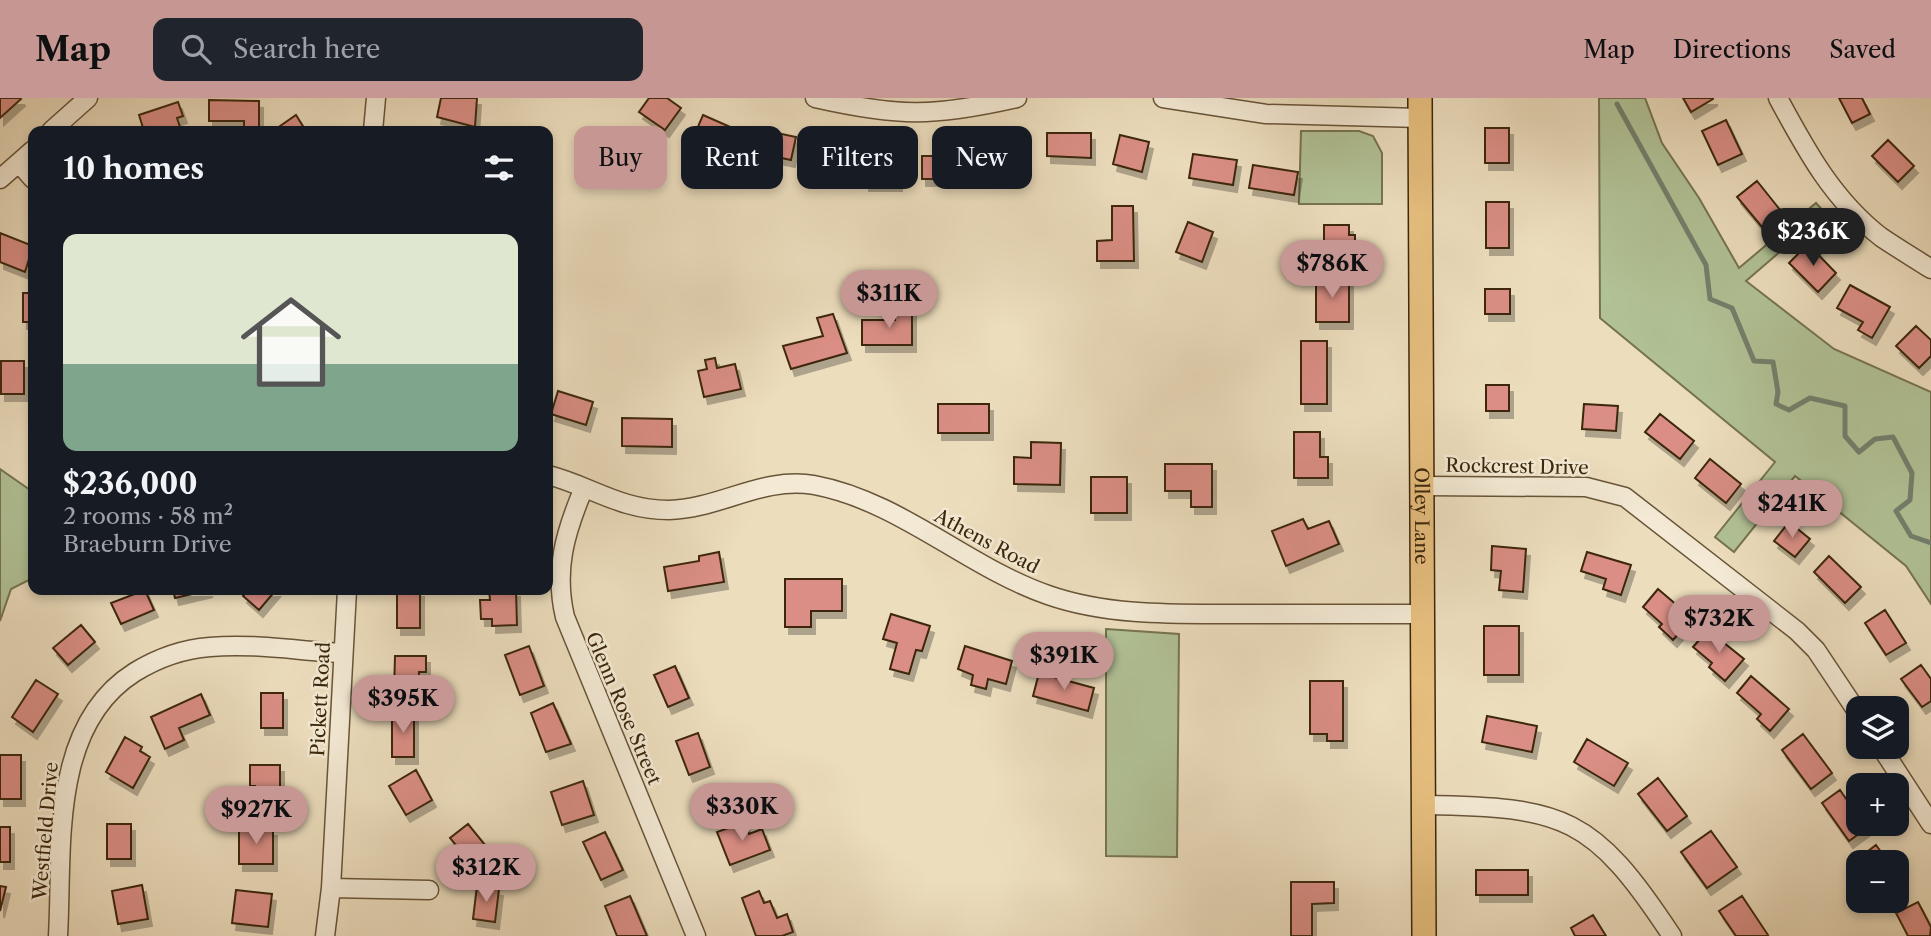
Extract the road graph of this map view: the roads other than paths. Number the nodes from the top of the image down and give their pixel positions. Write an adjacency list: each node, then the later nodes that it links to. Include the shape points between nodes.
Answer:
1 (88, 98): 8 (street)
2 (376, 98): 9 (street)
3 (815, 98): 4 (street, via 872,111 925,115)
4 (1017, 98)
5 (1163, 98): 7 (street, via 1266,114)
6 (1778, 98): 14 (street, via 1812,160 1847,206 1881,237)
7 (1420, 108): 16 (main road, Olley Lane)
8 (57, 126)
9 (373, 126)
10 (28, 155): 11 (street)
11 (20, 164): 12 (street); 13 (street)
12 (28, 173)
13 (0, 179)
14 (1931, 270)
15 (553, 477): 17 (street, Athens Road)
16 (1423, 486): 19 (main road, Olley Lane); 21 (street, Rockcrest Drive, via 1586,487 1625,497 1797,631 1816,650)
17 (583, 490): 19 (street, Athens Road, via 629,506 671,510 761,487 814,485 870,503 1024,586 1079,603 1124,610); 29 (street, Glenn Rose Street, via 561,552 565,617)
18 (347, 595): 20 (street, Pickett Road)
19 (1423, 614): 23 (main road, Olley Lane)
20 (343, 653): 25 (street, Pickett Road); 27 (street, Westfield Drive, via 194,649 158,660 117,686 83,731 70,767)
21 (1847, 696)
22 (1889, 759): 24 (street)
23 (1424, 805): 30 (main road, Olley Lane); 31 (street, via 1521,809 1584,832 1619,860)
24 (1931, 824)
25 (331, 888): 26 (street); 28 (street, Pickett Road)
26 (429, 890)
27 (58, 936)
28 (325, 936)
29 (696, 936)
30 (1423, 936)
31 (1672, 936)

